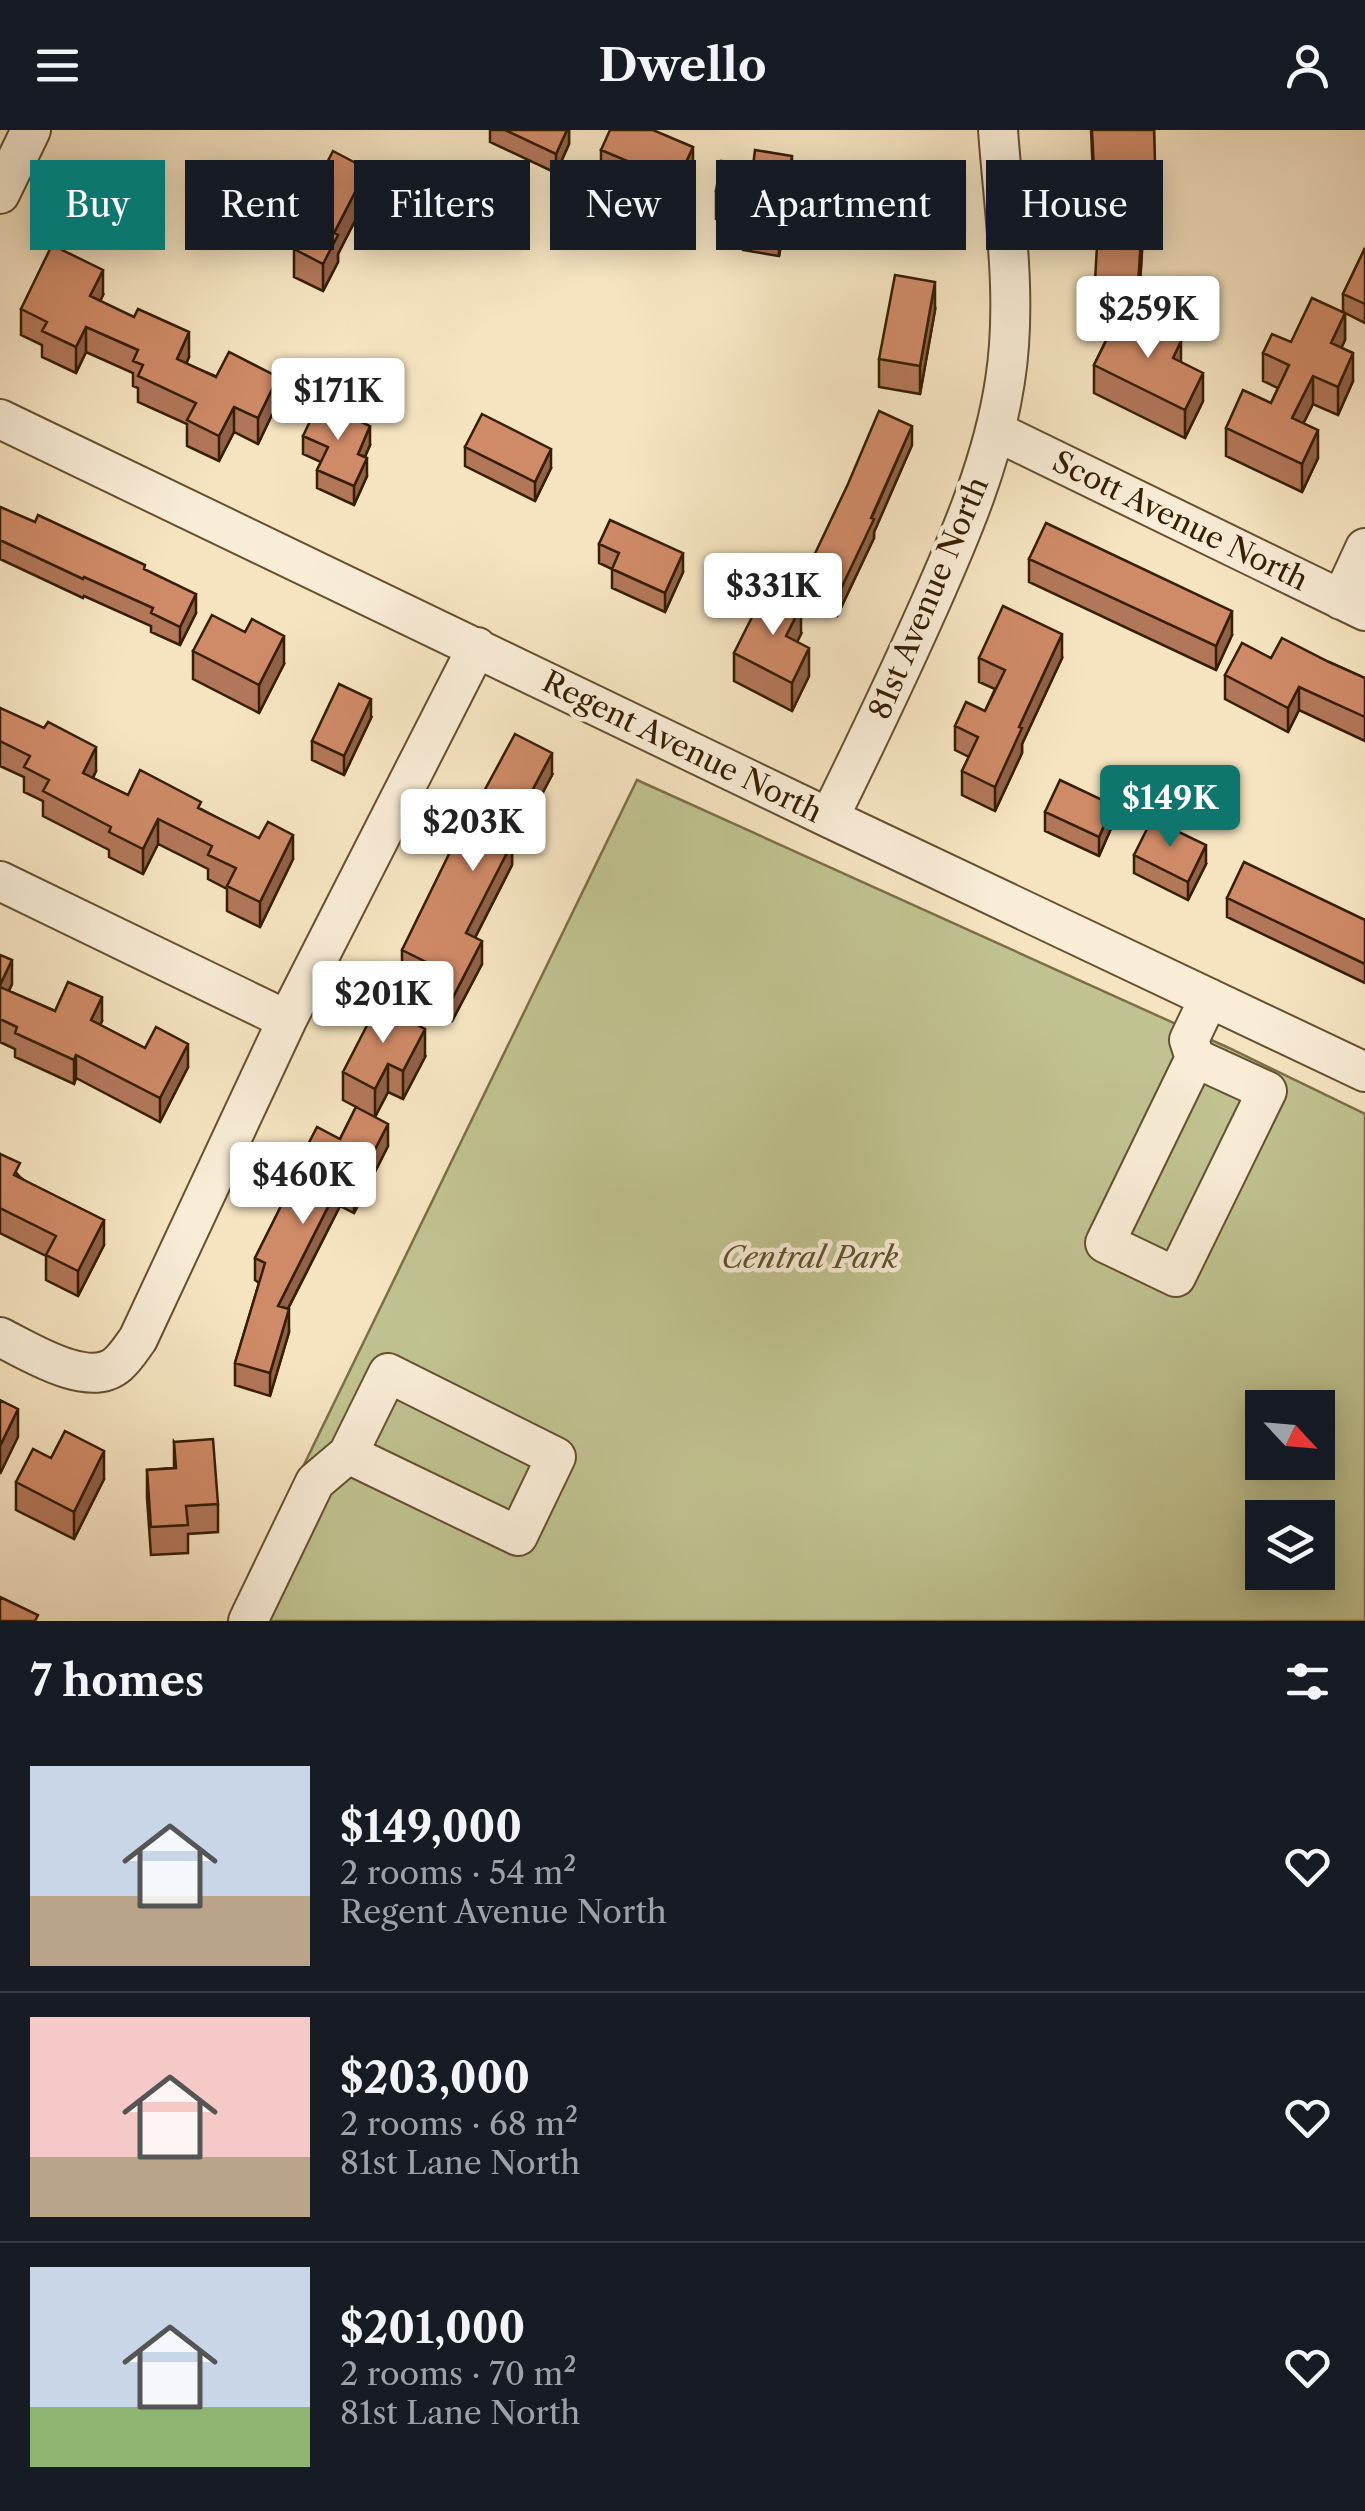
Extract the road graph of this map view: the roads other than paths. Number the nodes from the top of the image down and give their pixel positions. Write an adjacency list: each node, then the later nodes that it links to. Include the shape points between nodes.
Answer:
1 (31, 130): 3 (street)
2 (998, 130): 5 (street, 81st Avenue North, via 1010,300)
3 (0, 194)
4 (0, 419): 8 (street, Regent Avenue North)
5 (995, 431): 7 (street, Scott Avenue North); 9 (street, 81st Avenue North, via 964,528)
6 (1365, 548): 7 (street)
7 (1353, 606)
8 (477, 647): 9 (street, Regent Avenue North); 12 (street)
9 (829, 818): 11 (street, Regent Avenue North)
10 (0, 881): 12 (street)
11 (1209, 998): 13 (street, via 1189,1040); 14 (street, Regent Avenue North)
12 (287, 1020): 15 (street, via 138,1339 116,1367 76,1371)
13 (1195, 1058): 13 (street, via 1104,1243 1176,1276 1267,1091)
14 (1365, 1072)
15 (0, 1337)
16 (348, 1454): 16 (street, via 388,1373 556,1457 518,1536); 17 (street, via 315,1482)
17 (248, 1621)

